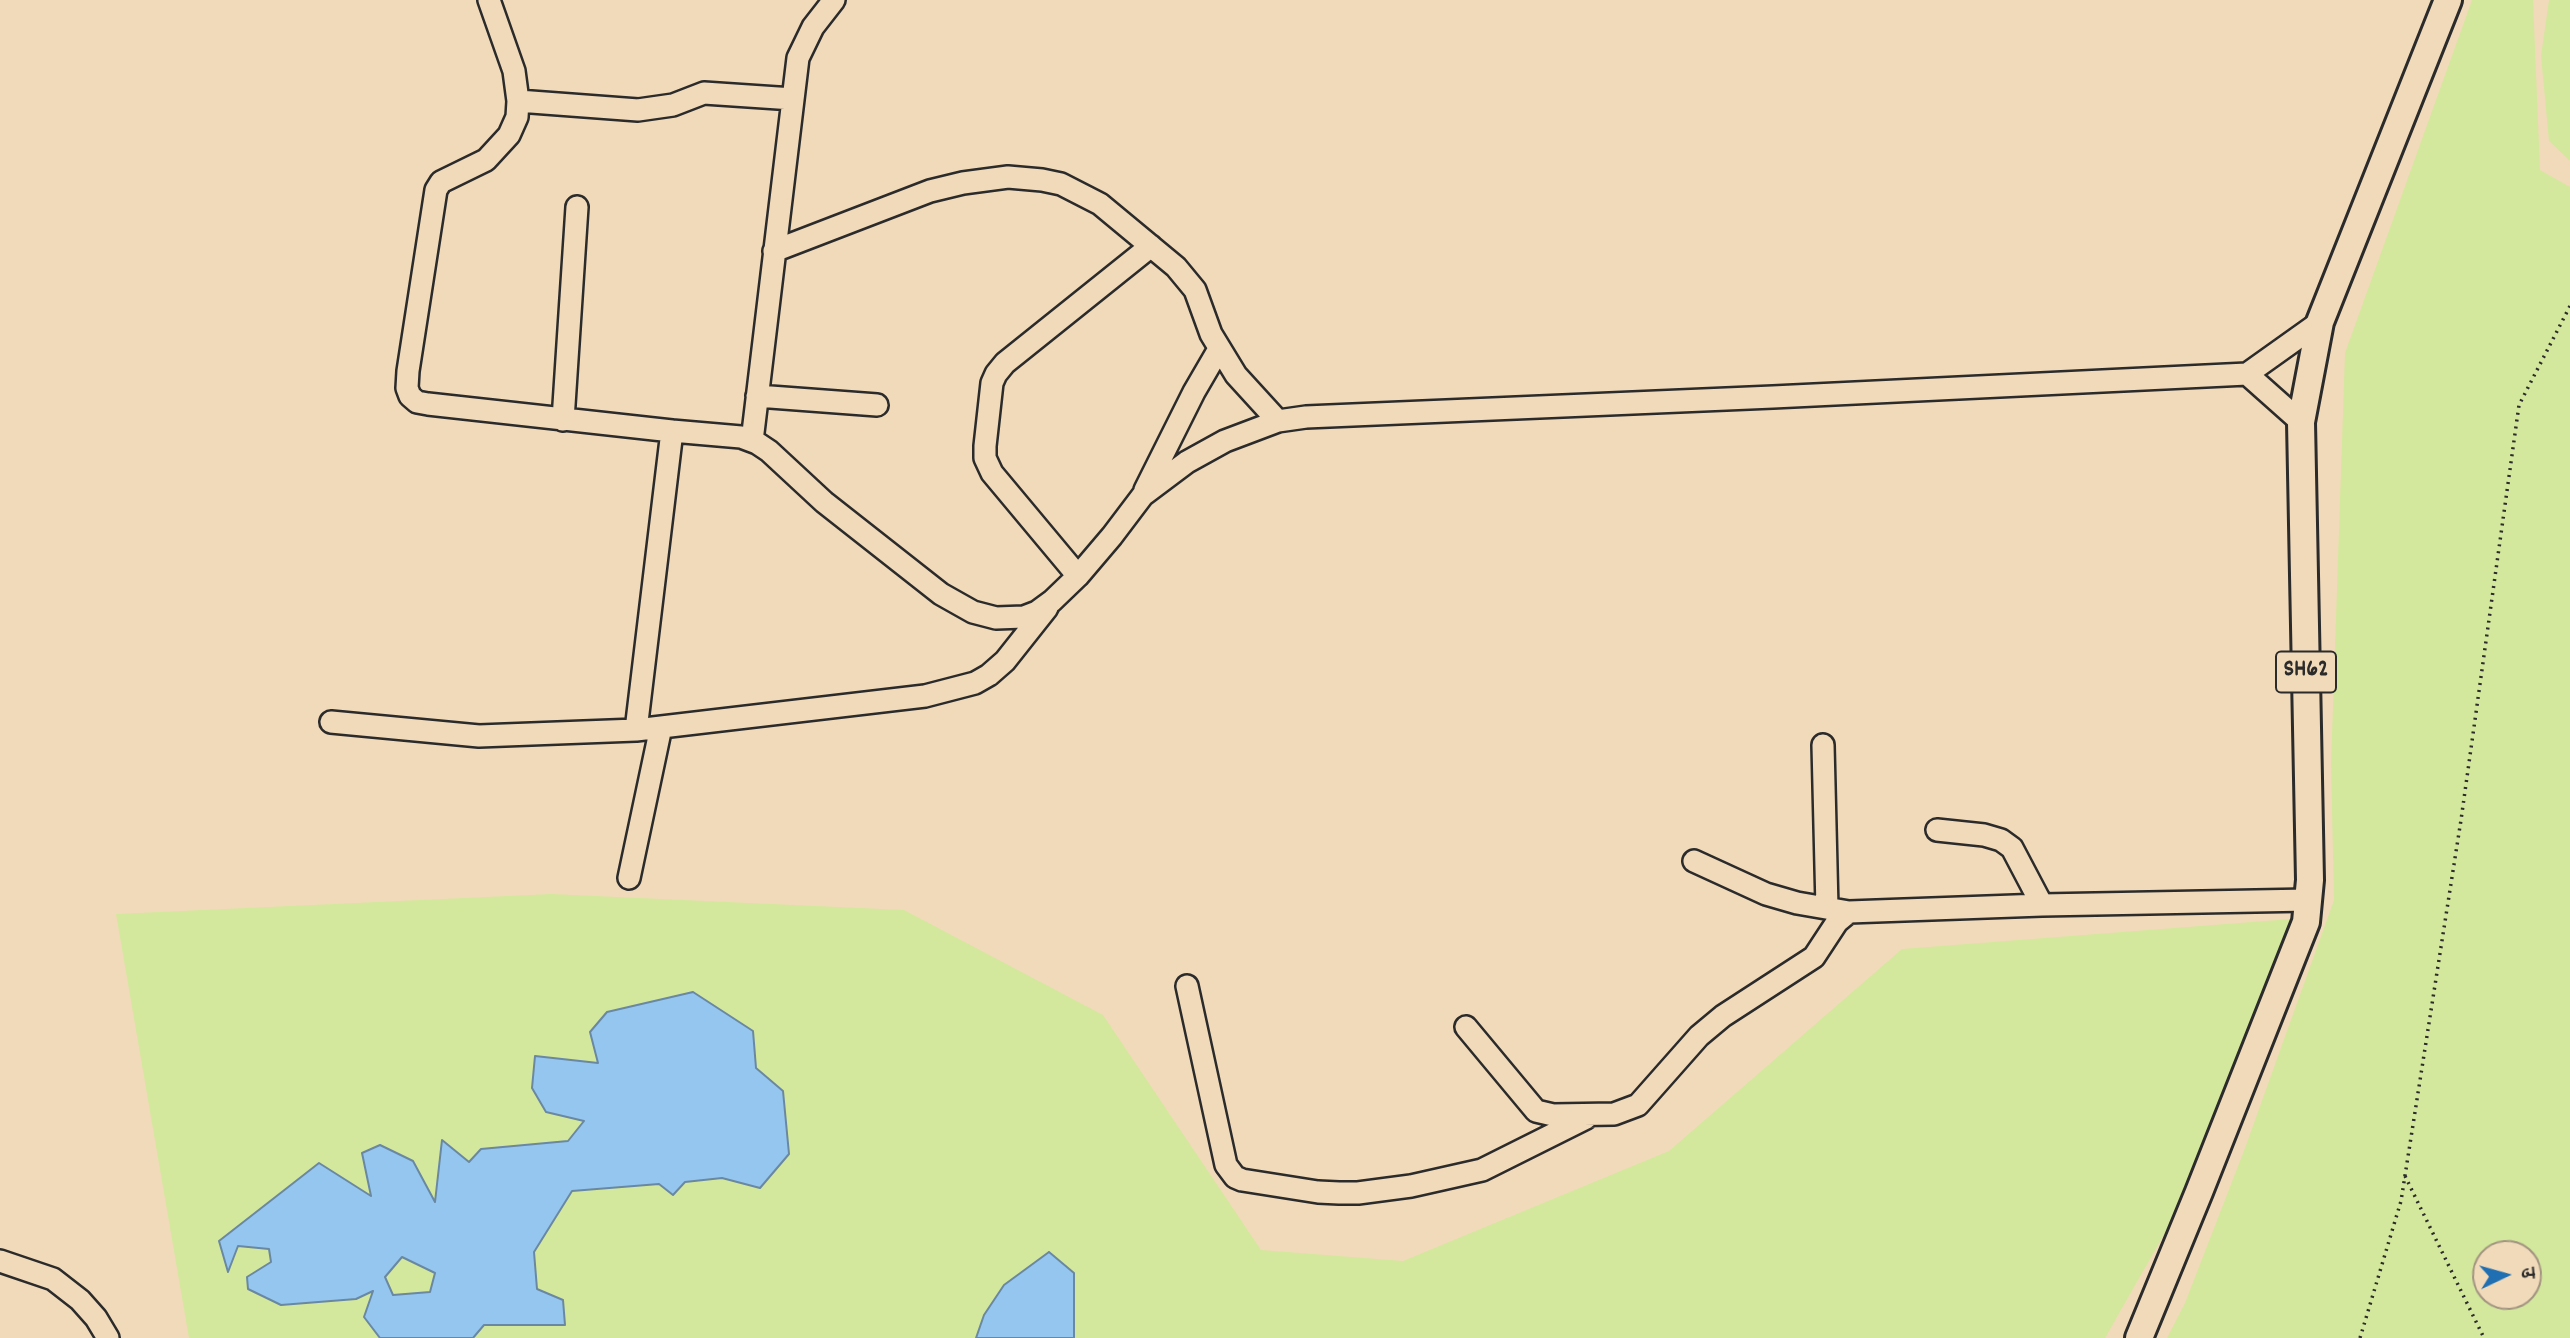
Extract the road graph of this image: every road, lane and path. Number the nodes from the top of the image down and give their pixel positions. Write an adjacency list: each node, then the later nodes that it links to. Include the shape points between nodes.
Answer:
1 (489, 0): 5 (street, via 514,71)
2 (834, 0): 4 (street, via 803,43)
3 (2448, 0): 10 (main road, SH62)
4 (793, 99): 5 (street, via 704,93 673,105 638,110); 8 (street)
5 (518, 101): 15 (street, via 513,126 499,148 486,160 440,182 436,190 407,388 417,402)
6 (576, 207): 15 (street)
7 (1152, 246): 8 (street, via 1078,191 1042,180 1008,177 930,191); 11 (street, via 1195,290); 21 (street, via 1005,363 992,383 985,458 992,473)
8 (774, 251): 13 (street)
9 (2570, 306): 37 (path, via 2519,405)
10 (2320, 322): 12 (street); 17 (main road, SH62)
11 (1219, 349): 16 (street); 20 (street)
12 (2247, 374): 16 (street, via 1306,416); 17 (street)
13 (757, 396): 14 (street); 19 (street)
14 (877, 405)
15 (563, 420): 18 (street)
16 (1278, 421): 20 (street, via 1225,441)
17 (2301, 422): 30 (main road, SH62)
18 (672, 431): 19 (street); 25 (street)
19 (752, 441): 22 (street, via 957,604 1009,619 1038,612)
20 (1143, 495): 21 (street)
21 (1078, 576): 22 (street)
22 (1052, 601): 24 (street, via 1005,661 975,683 925,696)
23 (331, 722): 25 (street, via 479,736)
24 (661, 727): 25 (street); 29 (street)
25 (636, 730)
26 (1823, 745): 32 (street)
27 (1937, 830): 31 (street, via 2001,840 2020,859)
28 (1694, 862): 32 (street, via 1766,894)
29 (629, 878)
30 (2309, 900): 31 (street); 40 (main road, SH62, via 2306,922)
31 (2042, 905): 33 (street)
32 (1827, 908): 33 (street)
33 (1849, 912): 36 (street, via 1814,957 1699,1036 1638,1105 1614,1114)
34 (1187, 986): 36 (street, via 1226,1165 1242,1180 1358,1193 1444,1180 1482,1170)
35 (1466, 1027): 36 (street, via 1536,1111)
36 (1593, 1114)
37 (2405, 1175): 41 (path); 42 (path)
38 (0, 1261): 39 (street, via 53,1279 80,1300)
39 (108, 1338)
40 (2139, 1338)
41 (2360, 1338)
42 (2484, 1338)

